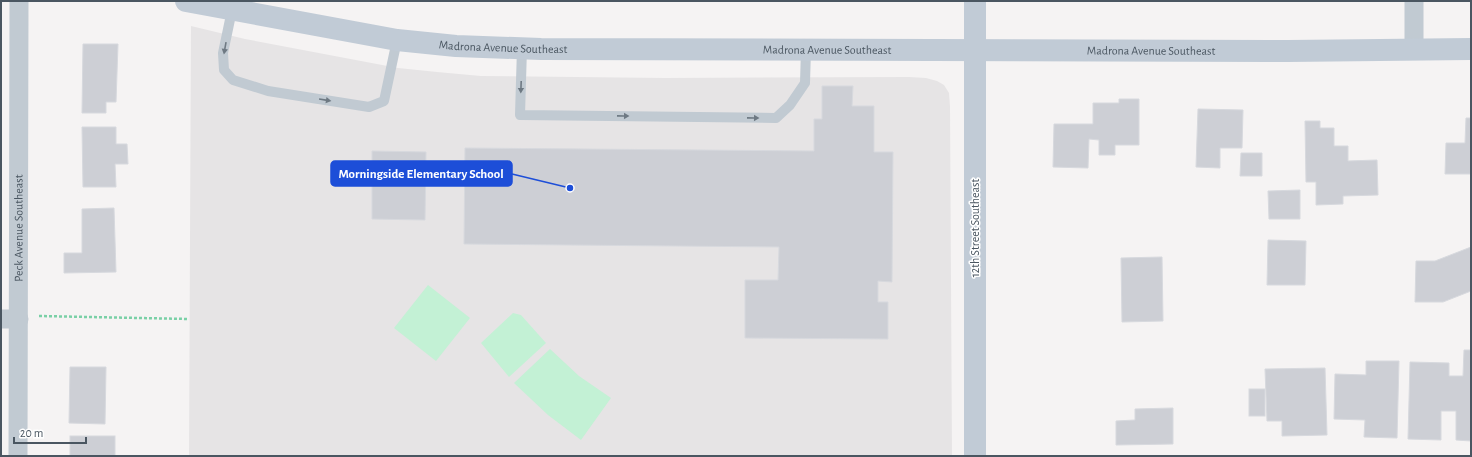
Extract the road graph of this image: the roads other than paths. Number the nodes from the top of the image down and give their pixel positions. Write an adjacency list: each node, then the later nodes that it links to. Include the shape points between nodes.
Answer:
1 (19, 1): 12 (street, Peck Avenue Southeast)
2 (186, 1): 5 (main road, Madrona Avenue Southeast)
3 (975, 1): 10 (main road, 12th Street Southeast)
4 (1414, 1): 8 (street)
5 (232, 10): 6 (main road, Madrona Avenue Southeast); 6 (lane, one-way to 6, via 223,53 224,70 233,80 268,91 369,107 384,101)
6 (397, 40): 7 (main road, Madrona Avenue Southeast, via 456,46)
7 (522, 48): 9 (main road, Madrona Avenue Southeast); 9 (lane, one-way to 9, via 520,115 776,118 790,105 805,82)
8 (1414, 48): 10 (main road, Madrona Avenue Southeast, via 1288,51); 11 (main road, Madrona Avenue Southeast)
9 (806, 49): 10 (main road, Madrona Avenue Southeast)
10 (975, 49): 14 (main road, 12th Street Southeast)
11 (1471, 49)
12 (10, 319): 13 (street, Peck Avenue Southeast)
13 (18, 456)
14 (975, 456)

